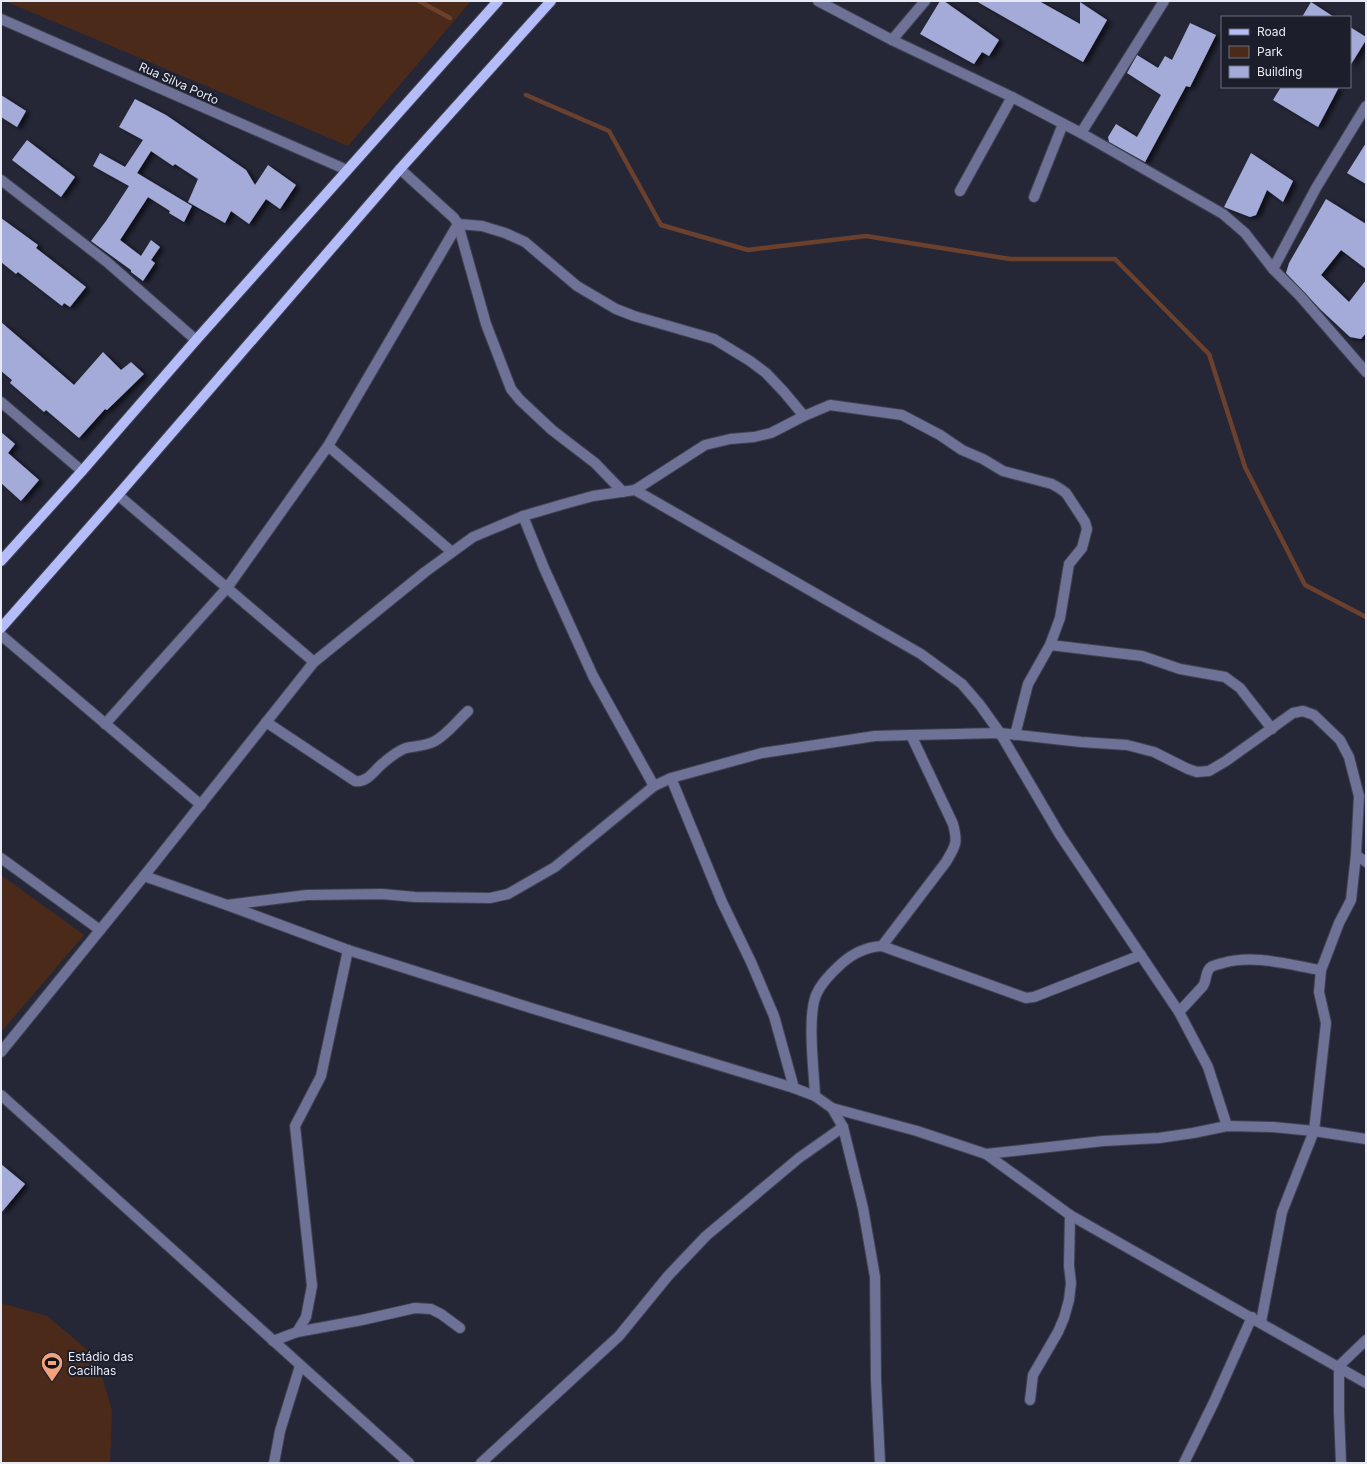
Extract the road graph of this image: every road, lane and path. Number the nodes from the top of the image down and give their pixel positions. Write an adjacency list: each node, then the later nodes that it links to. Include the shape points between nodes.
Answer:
1 (498, 1): 13 (main road)
2 (551, 1): 12 (main road)
3 (818, 1): 7 (street)
4 (926, 1): 7 (street)
5 (1164, 1): 11 (street)
6 (1, 19): 13 (street, Rua Silva Porto)
7 (892, 40): 8 (street)
8 (1012, 97): 10 (street); 15 (street)
9 (1366, 106): 18 (street, via 1316,188)
10 (1063, 124): 11 (street); 16 (street)
11 (1081, 133): 18 (street, via 1223,214 1245,233)
12 (400, 169): 17 (street); 27 (main road)
13 (347, 170): 19 (main road)
14 (1, 180): 19 (street, via 107,262)
15 (960, 191)
16 (1034, 197)
17 (458, 224): 22 (street, via 482,226 525,242 577,286 616,309 714,339 766,373); 23 (street); 26 (street, via 486,324 511,388 552,430 596,463)
18 (1273, 269): 20 (street)
19 (196, 340): 24 (main road)
20 (1366, 372)
21 (1, 402): 24 (street)
22 (804, 416): 25 (street, via 770,433 705,445); 34 (street, via 830,405 902,415 1000,469 1052,484 1066,493 1085,522 1086,529 1082,548 1069,564 1060,618)
23 (328, 446): 29 (street); 31 (street)
24 (82, 471): 30 (main road)
25 (635, 490): 26 (street); 40 (street, via 921,654 962,684)
26 (623, 492): 28 (street, via 593,496)
27 (118, 495): 31 (street); 32 (main road)
28 (523, 516): 29 (street, via 473,537); 44 (street, via 593,676)
29 (452, 552): 35 (street)
30 (1, 561)
31 (227, 588): 35 (street); 38 (street)
32 (1, 628)
33 (1, 635): 38 (street)
34 (1050, 645): 39 (street, via 1142,656 1180,669 1225,677 1240,688); 42 (street, via 1028,684)
35 (314, 662): 37 (street)
36 (468, 711): 37 (street, via 435,741 399,751 360,782)
37 (266, 722): 45 (street)
38 (105, 724): 45 (street)
39 (1272, 729): 42 (street, via 1209,771 1197,772 1154,752 1127,745); 46 (street, via 1293,714 1303,711 1314,716 1340,740 1349,757 1359,796)
40 (1000, 733): 41 (street); 42 (street); 54 (street, via 1060,835)
41 (911, 735): 43 (street, via 875,736 762,754); 52 (street, via 953,824 957,838 946,862)
42 (1014, 735)
43 (671, 778): 44 (street); 58 (street, via 722,902 774,1016)
44 (654, 786): 50 (street, via 555,867 508,894 490,898 382,894 306,895)
45 (201, 805): 49 (street)
46 (1356, 855): 48 (street); 55 (street, via 1351,900)
47 (1, 858): 51 (street)
48 (1366, 862)
49 (144, 876): 50 (street); 51 (street)
50 (227, 905): 53 (street)
51 (100, 930): 57 (street)
52 (882, 946): 54 (street, via 1026,998); 60 (street, via 873,946 849,956 828,977 816,995 811,1018)
53 (348, 950): 58 (street); 70 (street, via 321,1076 295,1126 312,1286 306,1317)
54 (1141, 955): 56 (street)
55 (1321, 970): 56 (street, via 1257,960 1237,959 1219,964 1211,967 1207,972 1206,982); 64 (street, via 1319,992 1326,1023)
56 (1179, 1012): 62 (street, via 1208,1067)
57 (1, 1052)
58 (794, 1088): 60 (street)
59 (1, 1095): 71 (street)
60 (815, 1096): 61 (street)
61 (832, 1108): 63 (street); 66 (street)
62 (1227, 1126): 64 (street); 66 (street, via 1158,1138)
63 (842, 1127): 79 (street, via 799,1158 706,1236 668,1276 619,1336); 80 (street, via 863,1208 875,1277)
64 (1314, 1131): 65 (street); 68 (street, via 1282,1212)
65 (1366, 1139)
66 (986, 1154): 67 (street)
67 (1070, 1215): 68 (street); 76 (street, via 1069,1300 1058,1332 1033,1375)
68 (1256, 1320): 74 (street); 81 (street)
69 (460, 1328): 70 (street, via 431,1309 415,1308)
70 (297, 1332): 71 (street)
71 (273, 1340): 73 (street)
72 (1366, 1340): 74 (street)
73 (300, 1366): 77 (street, via 280,1432); 78 (street)
74 (1339, 1366): 75 (street); 82 (street)
75 (1366, 1383)
76 (1030, 1400)
77 (274, 1463)
78 (409, 1463)
79 (481, 1463)
80 (880, 1463)
81 (1184, 1463)
82 (1341, 1463)

